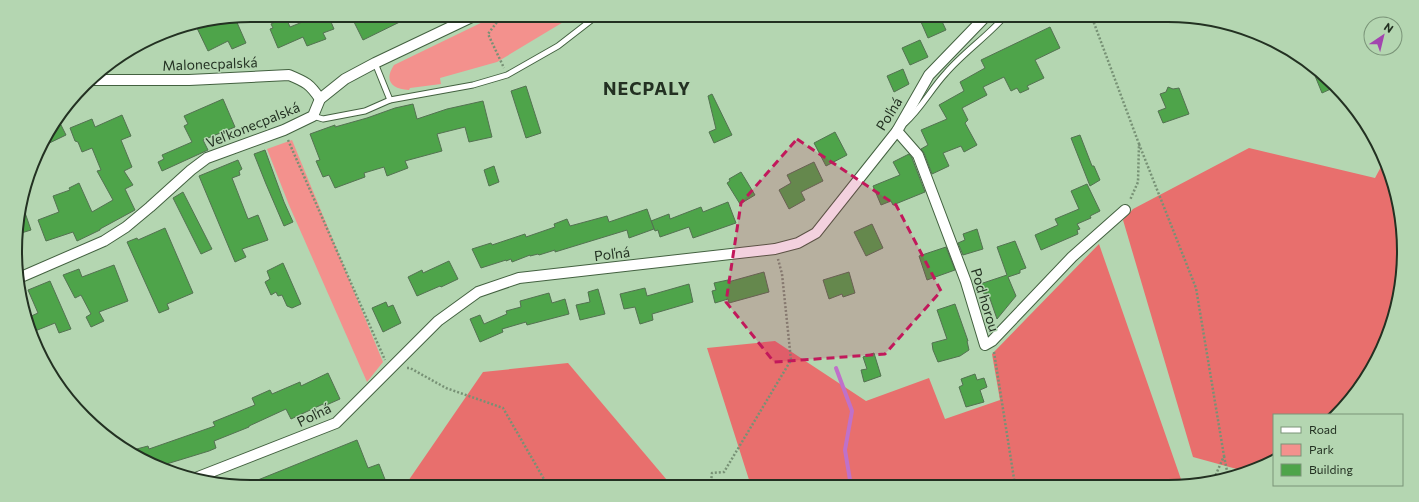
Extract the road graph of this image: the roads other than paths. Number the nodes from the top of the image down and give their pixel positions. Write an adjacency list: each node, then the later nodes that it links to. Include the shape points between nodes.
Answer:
1 (461, 22): 5 (street, Veľkonecpalská)
2 (589, 22): 8 (lane, via 558,46 507,75 473,85)
3 (980, 22): 10 (street, Poľná, via 929,75)
4 (1000, 22): 10 (lane, via 946,72 912,117)
5 (375, 63): 7 (street, Veľkonecpalská, via 345,79); 8 (lane)
6 (99, 80): 7 (street, Malonecpalská, via 189,80 289,75 312,88)
7 (320, 100): 9 (street, Veľkonecpalská)
8 (390, 100): 9 (lane, via 365,111 323,119)
9 (313, 116): 12 (street, Veľkonecpalská, via 207,158 126,227 104,241)
10 (897, 131): 11 (street, Pod horou, via 918,155 966,282 985,345 992,341 1072,257); 13 (street, Poľná, via 816,233 798,243 775,249 519,278 478,292 438,321 336,423)
11 (1126, 210)
12 (23, 276)
13 (203, 475)

